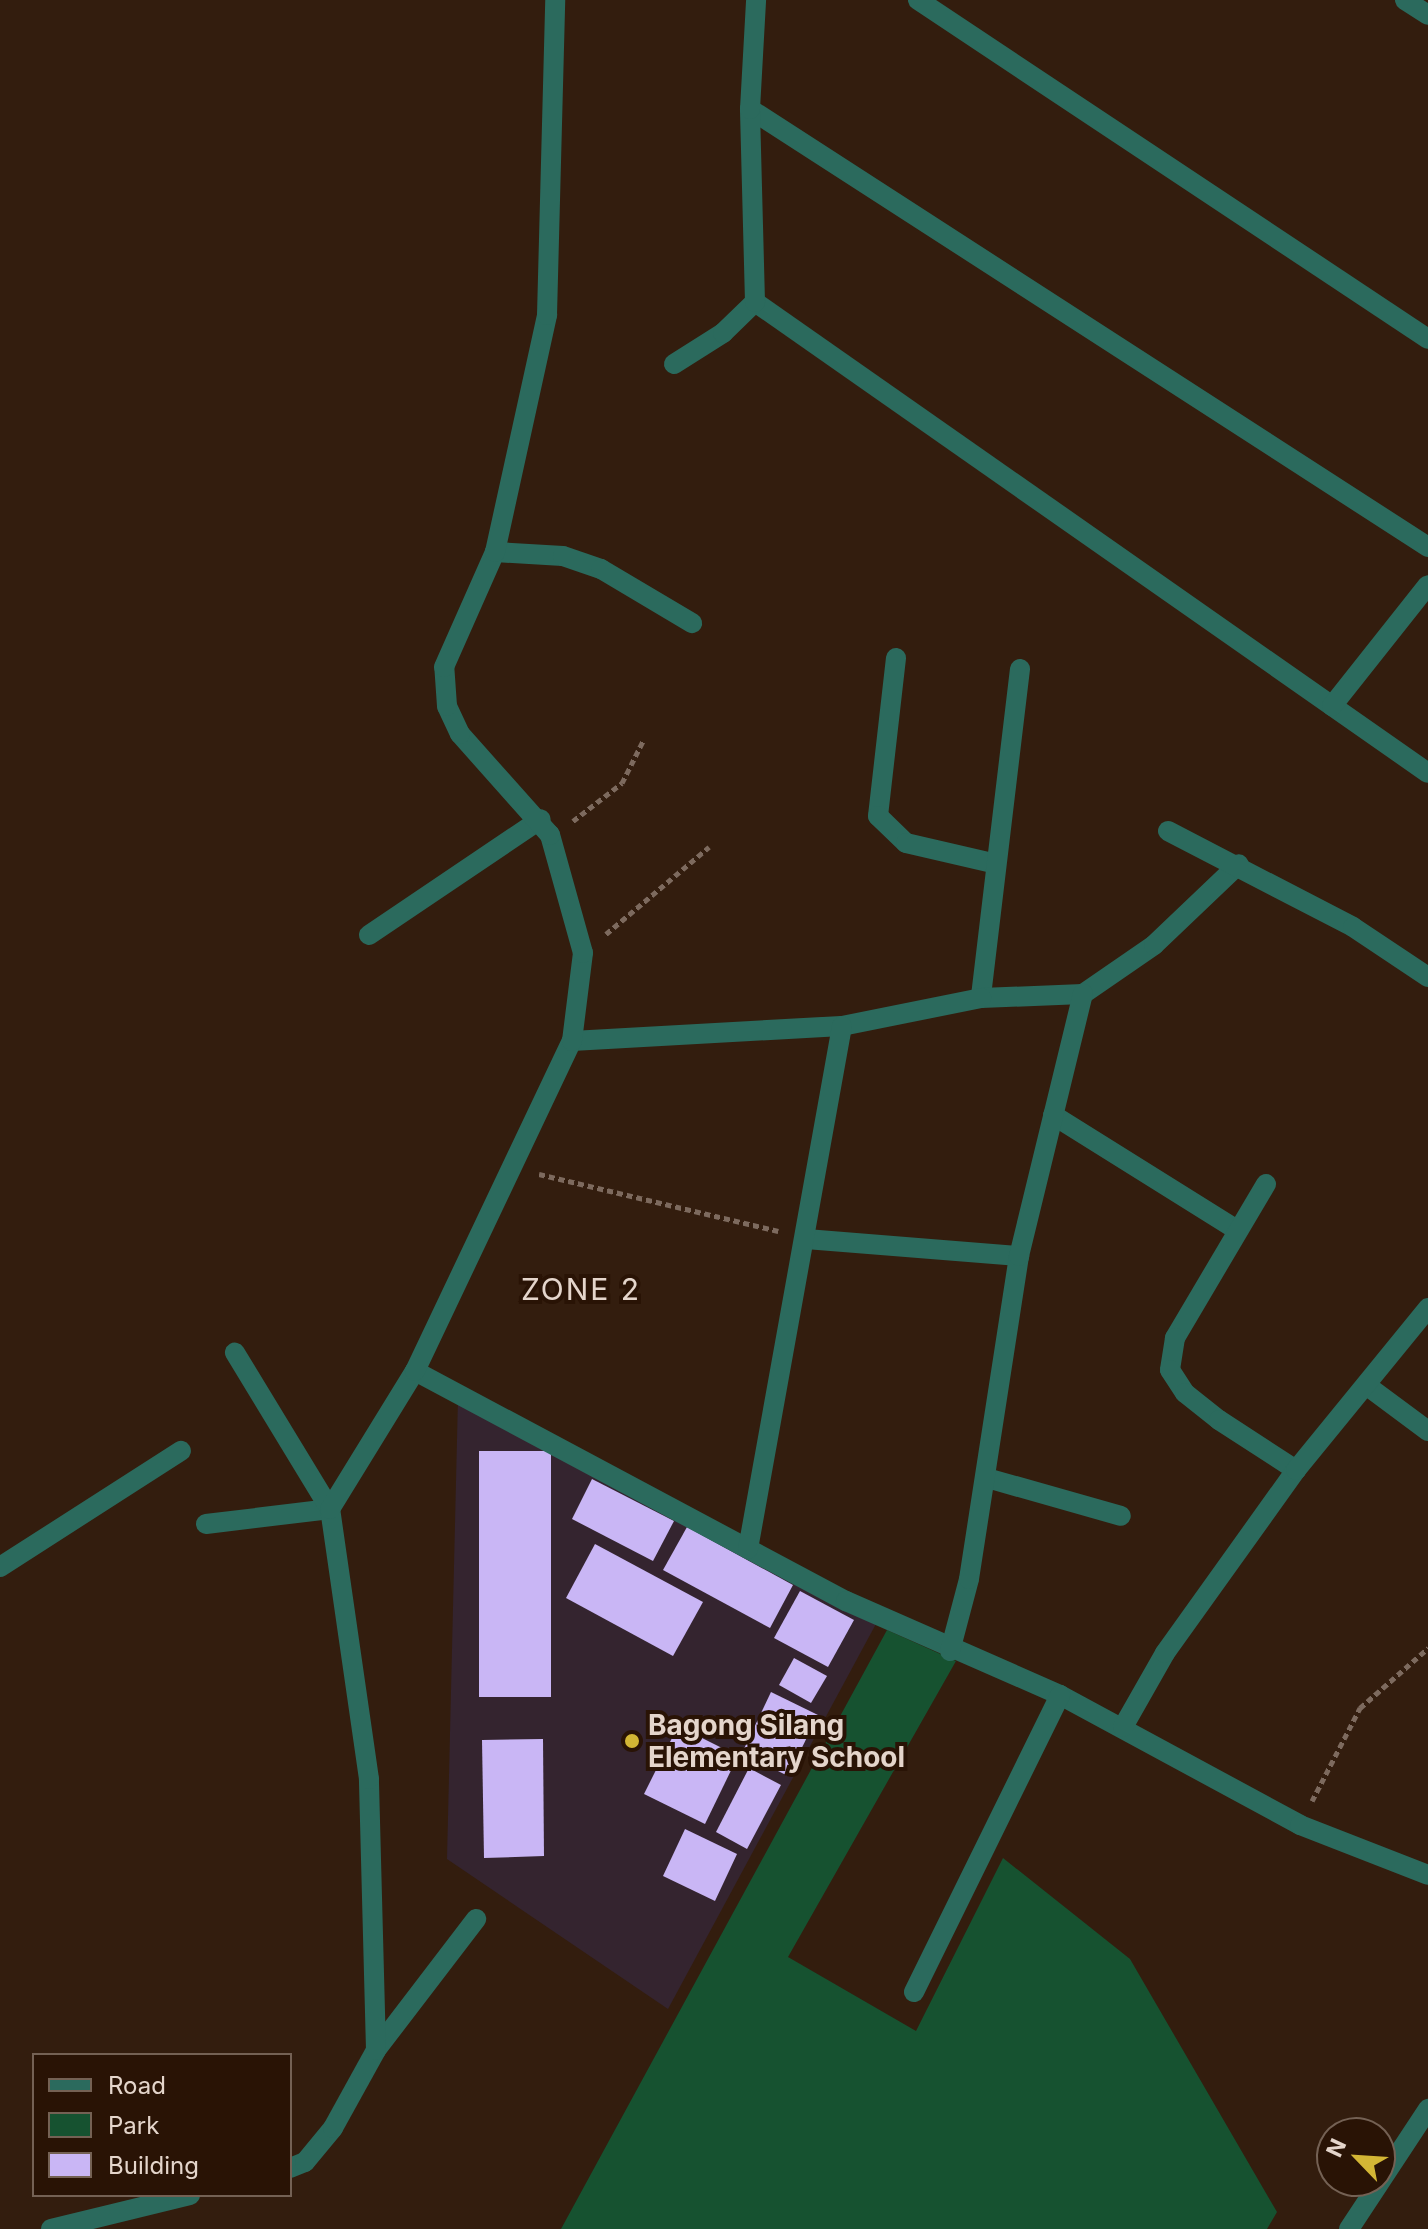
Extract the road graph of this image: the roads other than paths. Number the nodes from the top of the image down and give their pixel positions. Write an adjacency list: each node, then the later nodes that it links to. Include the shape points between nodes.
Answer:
1 (555, 0): 11 (street, via 547,315)
2 (756, 0): 6 (street)
3 (918, 0): 8 (street)
4 (1405, 0): 5 (street)
5 (1428, 15)
6 (750, 109): 7 (street); 10 (street)
7 (755, 302): 9 (street, via 723,333); 16 (street)
8 (1428, 339)
9 (674, 364)
10 (1428, 547)
11 (495, 552): 13 (street, via 563,556 601,569); 18 (street, via 444,667 447,706 460,734)
12 (1428, 585): 16 (street)
13 (692, 623)
14 (896, 658): 20 (street, via 878,816 906,843)
15 (1020, 669): 20 (street)
16 (1332, 706): 17 (street)
17 (1428, 773)
18 (546, 827): 22 (street); 27 (street, via 583,953)
19 (1168, 831): 21 (street)
20 (996, 864): 25 (street)
21 (1239, 864): 23 (street, via 1353,927); 24 (street, via 1154,945)
22 (369, 935)
23 (1428, 977)
24 (1083, 994): 25 (street); 28 (street)
25 (981, 998): 26 (street)
26 (842, 1026): 27 (street); 31 (street)
27 (572, 1041): 35 (street)
28 (1053, 1115): 30 (street); 32 (street)
29 (1266, 1184): 30 (street)
30 (1237, 1230): 39 (street, via 1175,1338 1170,1370 1208,1411)
31 (806, 1239): 32 (street); 44 (street)
32 (1019, 1256): 40 (street)
33 (1428, 1308): 36 (street)
34 (235, 1353): 41 (street)
35 (415, 1371): 41 (street); 44 (street)
36 (1366, 1385): 37 (street); 39 (street)
37 (1428, 1431)
38 (181, 1451): 45 (street)
39 (1296, 1470): 48 (street, via 1165,1653)
40 (987, 1478): 42 (street); 46 (street)
41 (330, 1509): 43 (street); 52 (street, via 369,1779)
42 (1121, 1516)
43 (206, 1524)
44 (748, 1549): 46 (street)
45 (0, 1567)
46 (950, 1651): 47 (street)
47 (1060, 1695): 48 (street); 51 (street)
48 (1123, 1727): 49 (street, via 1300,1825)
49 (1428, 1875)
50 (476, 1919): 52 (street)
51 (914, 1992)
52 (376, 2050): 54 (street, via 333,2128 305,2162)
53 (1428, 2109): 57 (street)
54 (292, 2167)
55 (182, 2197): 56 (street)
56 (51, 2229)
57 (1349, 2229)

